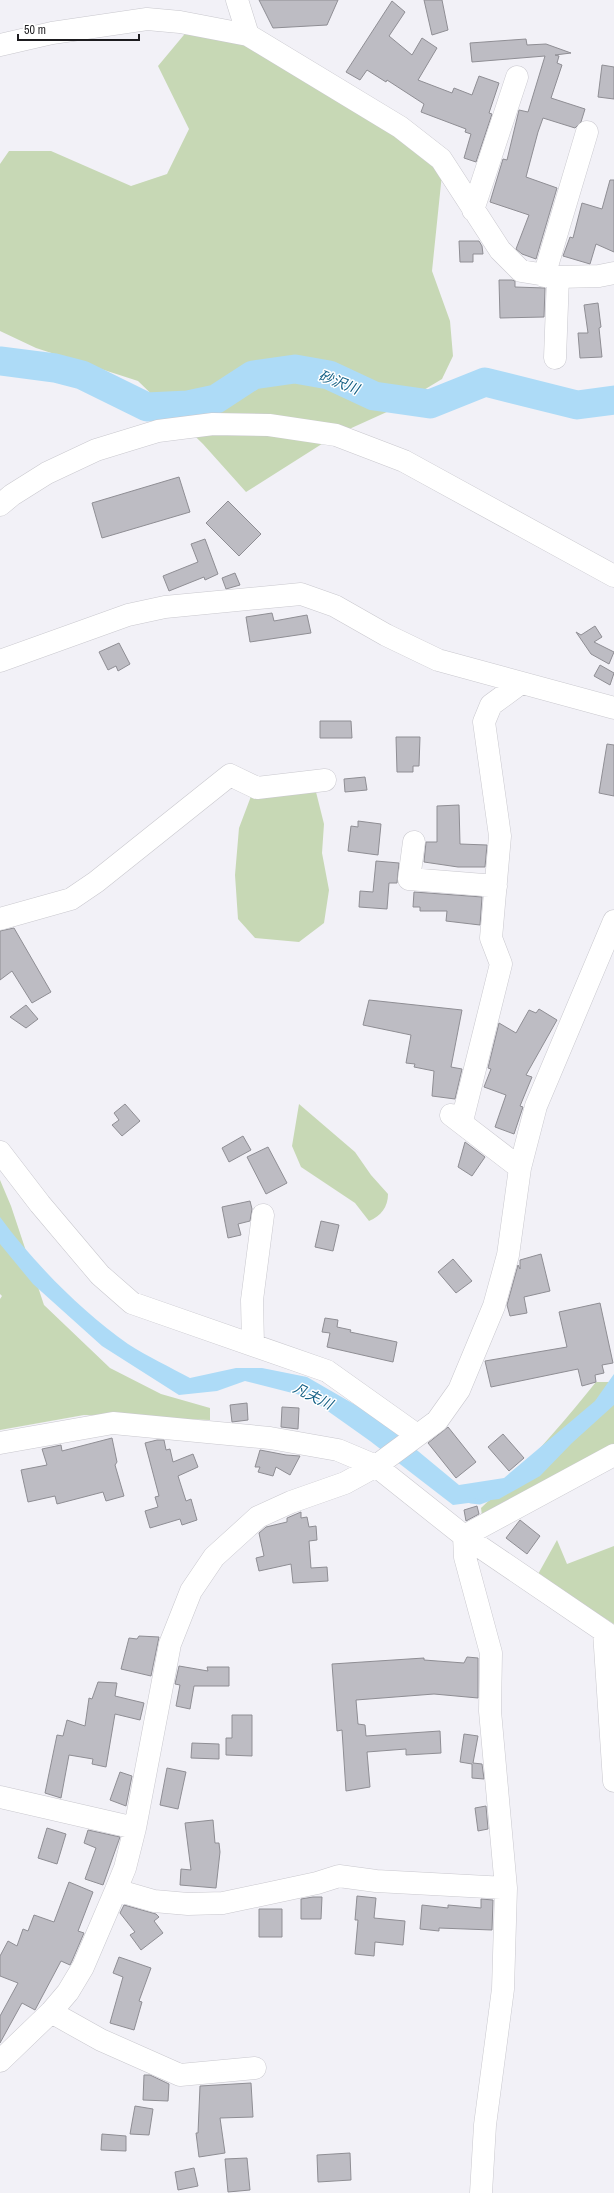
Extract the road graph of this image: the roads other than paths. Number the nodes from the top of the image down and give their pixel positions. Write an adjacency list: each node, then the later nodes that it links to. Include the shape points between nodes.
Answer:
1 (237, 0): 2 (street)
2 (248, 35): 3 (street, via 180,22 148,19 52,33); 6 (street, via 400,127 441,159)
3 (0, 45)
4 (517, 77): 6 (street)
5 (587, 132): 8 (street)
6 (473, 210): 8 (street, via 500,250 521,271)
7 (614, 273): 8 (street, via 599,276)
8 (551, 276): 9 (street)
9 (555, 358)
10 (0, 505): 11 (street, via 47,474 96,450 158,431 213,424 269,425 336,435 404,461)
11 (614, 576)
12 (2, 653): 13 (street, via 158,608 301,594 335,606 386,635 438,660)
13 (521, 683): 14 (street); 17 (street, via 491,705 484,722 500,836)
14 (614, 708)
15 (325, 780): 18 (street, via 257,788 230,775 71,899)
16 (414, 842): 17 (street, via 409,879)
17 (496, 886): 21 (street, via 491,938 501,964 456,1118)
18 (0, 919)
19 (614, 921): 21 (street, via 536,1106)
20 (0, 1152): 23 (street, via 100,1275 132,1303)
21 (520, 1168): 24 (street, via 508,1256 494,1306 459,1390 437,1421)
22 (263, 1214): 23 (street, via 252,1300)
23 (253, 1345): 24 (street, via 326,1371)
24 (417, 1435): 27 (street)
25 (0, 1443): 27 (street, via 113,1423 270,1438 338,1450)
26 (614, 1455): 28 (street)
27 (376, 1466): 28 (street); 32 (street, via 345,1483 258,1517 214,1557 191,1591 170,1644)
28 (464, 1536): 29 (street); 33 (street, via 465,1557 491,1653 490,1711)
29 (609, 1635): 30 (street)
30 (614, 1781)
31 (0, 1797): 32 (street)
32 (135, 1828): 34 (street, via 125,1868)
33 (506, 1888): 34 (street, via 376,1881 339,1876 230,1901 188,1904 154,1901); 38 (street, via 503,1989 485,2125)
34 (116, 1890): 35 (street, via 83,1967 68,1992)
35 (51, 2012): 36 (street); 37 (street, via 101,2040 180,2075)
36 (0, 2061)
37 (255, 2068)
38 (481, 2193)

